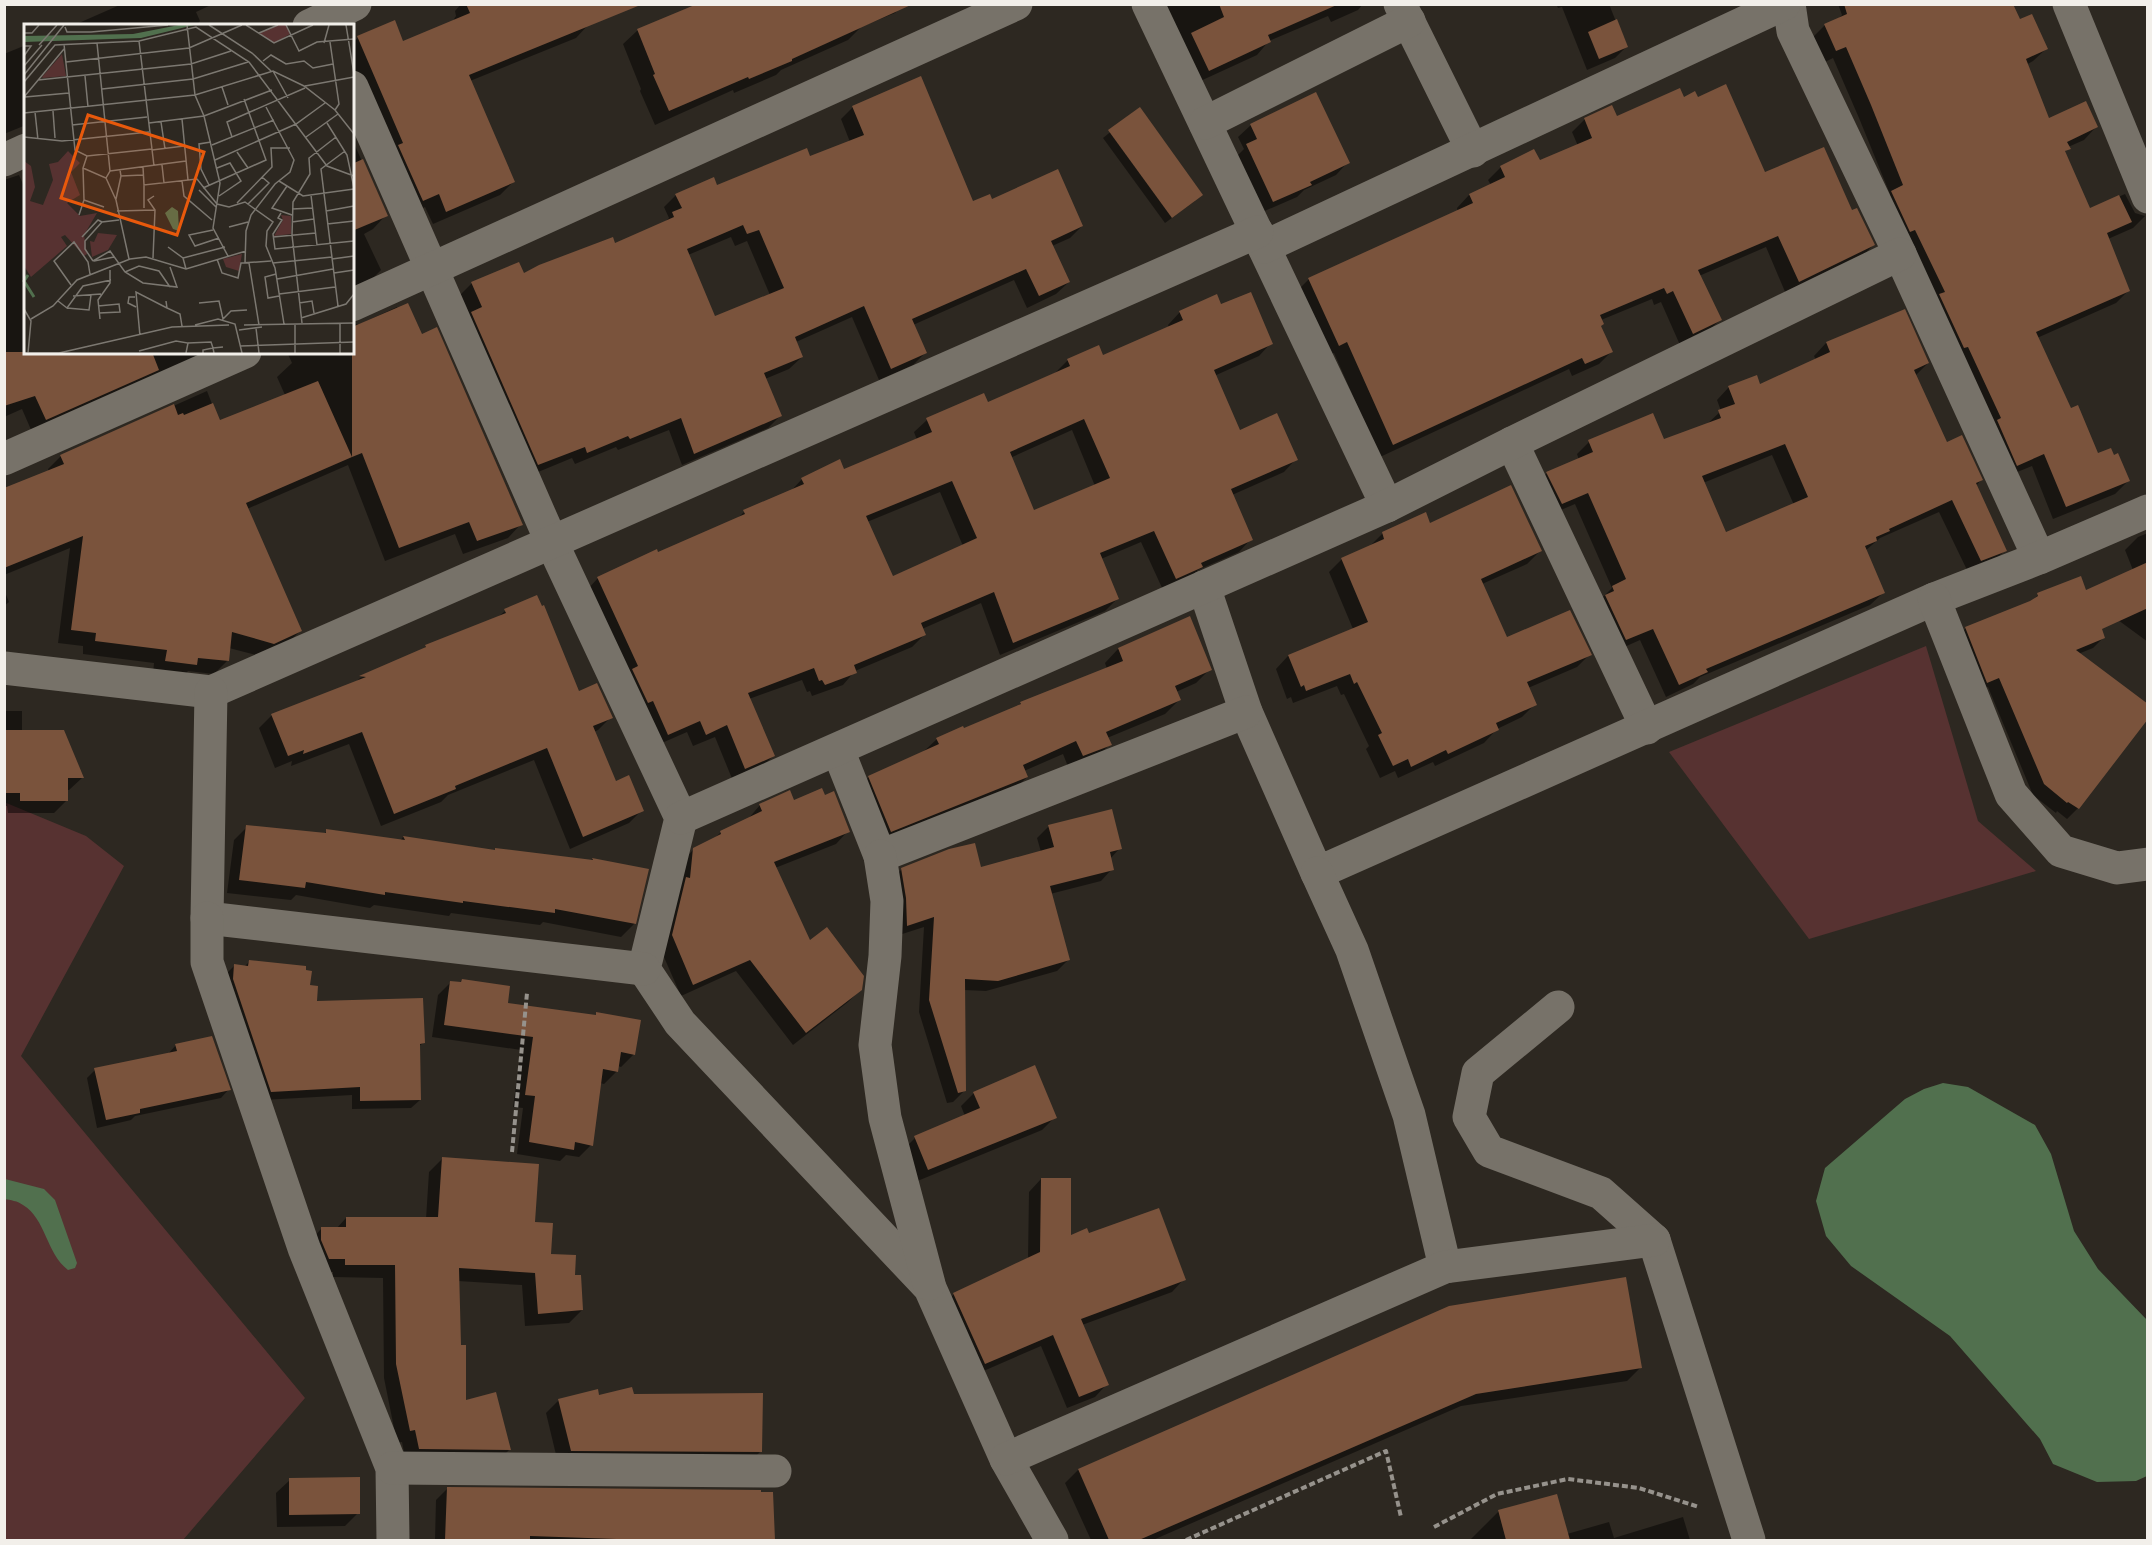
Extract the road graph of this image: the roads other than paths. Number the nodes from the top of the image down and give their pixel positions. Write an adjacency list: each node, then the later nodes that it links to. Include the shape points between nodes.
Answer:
1 (356, 4): 8 (street)
2 (1016, 4): 17 (street)
3 (1148, 4): 10 (street)
4 (1784, 4): 12 (street)
5 (1789, 4): 16 (street, via 1793,31)
6 (2068, 4): 14 (street)
7 (1404, 13): 10 (street); 12 (street)
8 (318, 19)
9 (354, 91): 17 (street)
10 (1204, 123): 15 (street)
11 (24, 151): 13 (street)
12 (1473, 151): 15 (street)
13 (4, 160)
14 (2148, 197)
15 (1261, 240): 22 (street); 24 (street)
16 (1900, 254): 20 (street); 25 (street)
17 (433, 269): 18 (street); 24 (street)
18 (354, 304)
19 (240, 354): 21 (street)
20 (1512, 442): 22 (street); 31 (street)
21 (4, 459)
22 (1387, 506): 26 (street)
23 (2148, 511): 25 (street)
24 (552, 543): 29 (street); 33 (street)
25 (2039, 558): 27 (street)
26 (1204, 587): 30 (street); 32 (street)
27 (1934, 599): 31 (street); 35 (street, via 2011,794 2061,851 2117,868)
28 (4, 668): 29 (street)
29 (211, 692): 37 (street)
30 (1246, 712): 34 (street); 36 (street)
31 (1647, 728): 36 (street)
32 (838, 750): 33 (street); 34 (street)
33 (681, 818): 38 (street)
34 (880, 856): 42 (street, via 887,901 875,1045 885,1118)
35 (2148, 864)
36 (1317, 873): 41 (street, via 1352,950 1409,1115)
37 (207, 918): 38 (street); 44 (street, via 207,962 304,1248)
38 (644, 969): 42 (street, via 680,1023)
39 (1558, 1007): 40 (street, via 1478,1073 1469,1117 1489,1151 1601,1193)
40 (1654, 1240): 41 (street); 48 (street)
41 (1445, 1267): 43 (street)
42 (930, 1288): 43 (street)
43 (1006, 1459): 47 (street)
44 (392, 1468): 45 (street); 46 (street)
45 (775, 1471)
46 (393, 1540)
47 (1052, 1540)
48 (1749, 1540)

